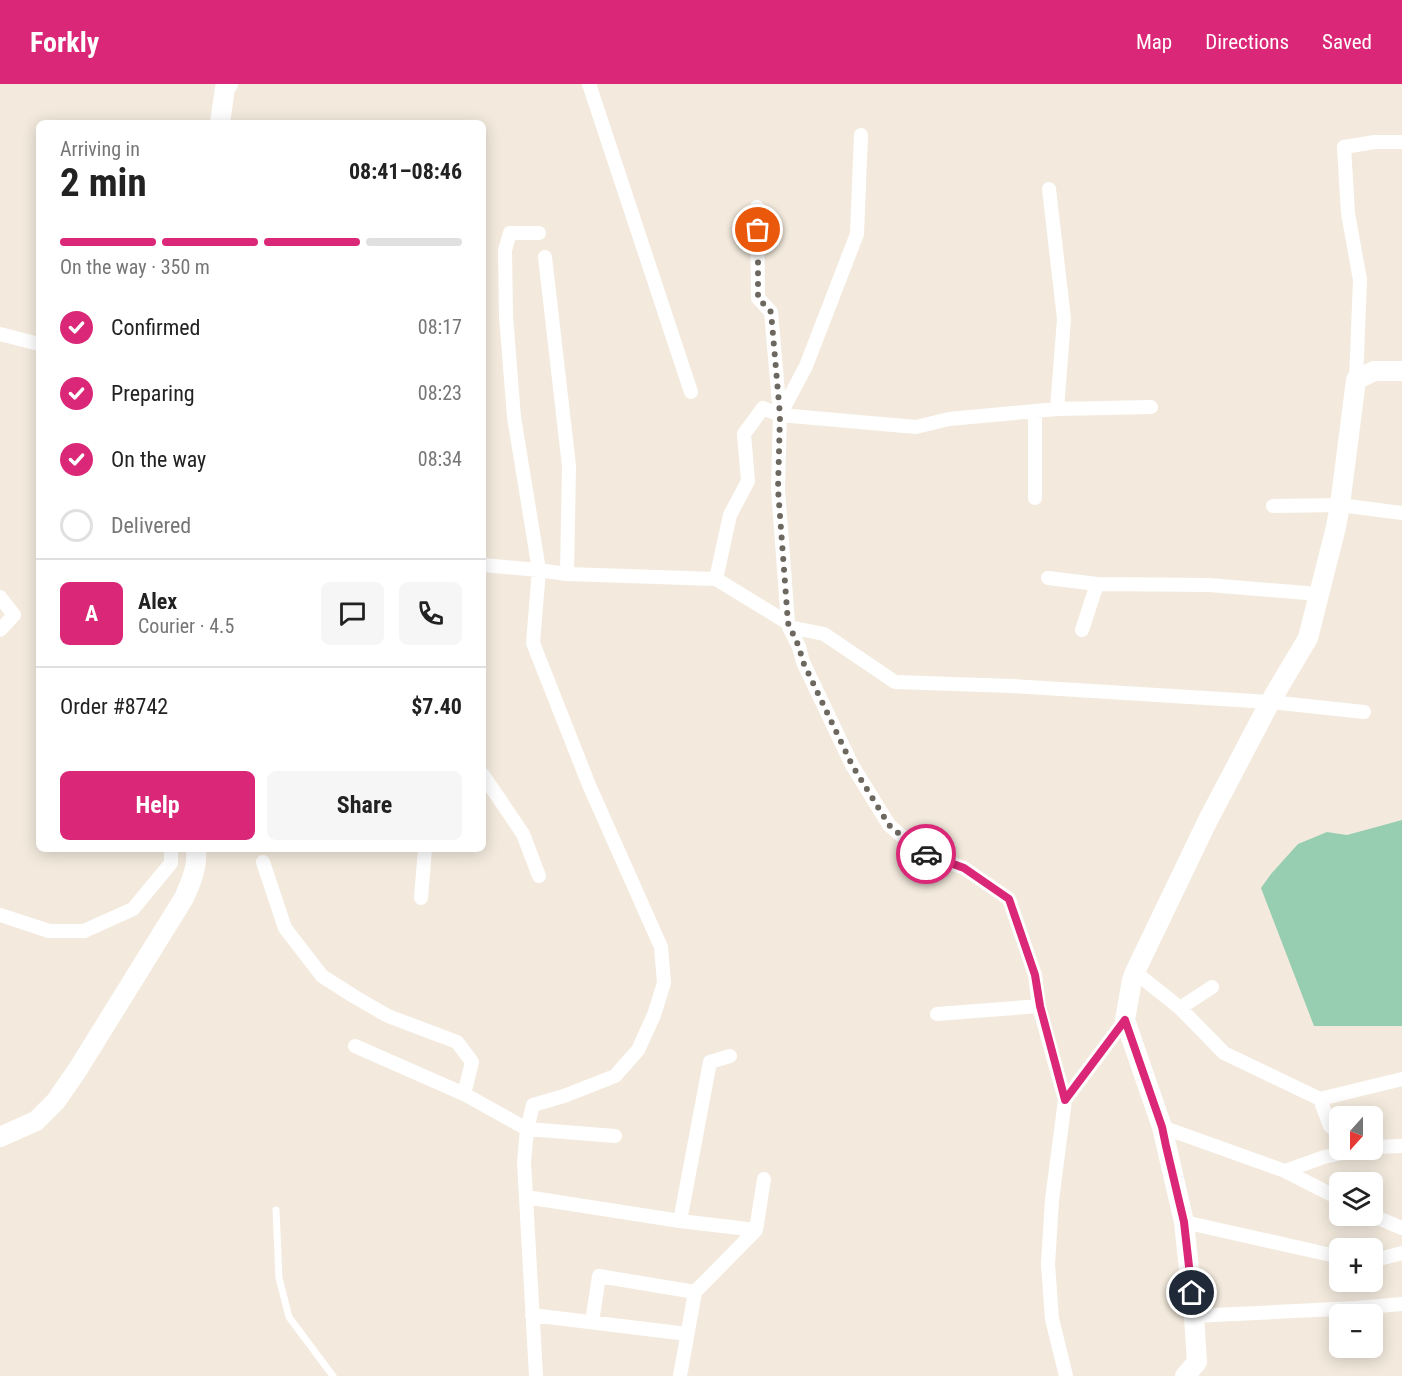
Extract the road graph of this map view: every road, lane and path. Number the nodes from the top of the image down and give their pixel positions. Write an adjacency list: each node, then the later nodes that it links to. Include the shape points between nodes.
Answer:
1 (589, 84): 14 (street)
2 (225, 85): 3 (street)
3 (220, 120)
4 (861, 135): 18 (street, via 857,234 806,366)
5 (1402, 142): 13 (street, via 1344,147 1348,213 1360,280)
6 (1049, 189): 16 (street, via 1064,319)
7 (758, 207): 18 (street, via 758,298 771,312)
8 (539, 234): 24 (street, via 510,233 506,250 506,316 514,417)
9 (545, 257): 25 (street, via 569,466)
10 (0, 334): 11 (street)
11 (36, 343)
12 (1402, 371): 13 (street, via 1374,371)
13 (1356, 380): 20 (street)
14 (691, 392)
15 (1151, 407): 16 (street)
16 (1057, 409): 17 (street)
17 (1035, 411): 18 (street, via 949,418 916,427); 19 (street)
18 (780, 415): 27 (street, via 763,408 744,434 748,481 730,515); 31 (street, via 778,489)
19 (1035, 498)
20 (1340, 505): 21 (street); 22 (street); 29 (street)
21 (1274, 506)
22 (1402, 513)
23 (486, 565): 24 (street)
24 (539, 570): 25 (street); 58 (street, via 533,643 593,795 661,947 664,983 638,1050 615,1076 533,1105)
25 (567, 574): 27 (street)
26 (1048, 578): 28 (street)
27 (716, 579): 31 (street)
28 (1097, 584): 29 (street, via 1209,585); 33 (street)
29 (1319, 594): 34 (street, via 1308,638)
30 (0, 597): 32 (street, via 14,615)
31 (788, 625): 34 (street, via 824,634 896,682); 46 (street, via 852,765 889,825 920,852 964,868 1009,899 1035,975)
32 (0, 630)
33 (1082, 630)
34 (1270, 702): 35 (street); 44 (street)
35 (1364, 712)
36 (486, 782): 41 (street, via 523,834)
37 (171, 852): 43 (street, via 171,863 133,909 84,931 49,931)
38 (196, 852): 60 (street, via 194,875 184,898 56,1101 36,1121)
39 (424, 852): 42 (street)
40 (263, 862): 53 (street, via 285,928 322,975 388,1016 457,1042 472,1062)
41 (539, 876)
42 (421, 898)
43 (0, 915)
44 (1135, 972): 47 (street); 49 (street)
45 (1212, 987): 47 (street)
46 (1040, 1006): 48 (street); 55 (street)
47 (1180, 1008): 54 (street, via 1224,1053)
48 (937, 1014)
49 (1125, 1020): 55 (street); 57 (street)
50 (355, 1046): 53 (street)
51 (730, 1056): 70 (street, via 710,1062)
52 (1402, 1079): 54 (street)
53 (464, 1094): 58 (street)
54 (1320, 1099): 56 (street)
55 (1065, 1100): 86 (street, via 1048,1264 1052,1319)
56 (1329, 1123)
57 (1162, 1127): 64 (street); 71 (street)
58 (526, 1129): 59 (street); 67 (street)
59 (615, 1136)
60 (0, 1137)
61 (1402, 1146): 62 (street)
62 (1383, 1147)
63 (1329, 1156): 64 (street)
64 (1285, 1171): 66 (street)
65 (764, 1179): 73 (street)
66 (1329, 1193)
67 (526, 1197): 70 (street); 79 (street)
68 (276, 1210): 83 (lane, via 279,1278 289,1317)
69 (1383, 1220): 72 (street)
70 (680, 1221): 73 (street)
71 (1184, 1222): 75 (street); 80 (street)
72 (1402, 1228)
73 (756, 1230): 77 (street)
74 (1402, 1253): 76 (street)
75 (1329, 1255)
76 (1383, 1258)
77 (695, 1292): 81 (street, via 599,1276); 82 (street)
78 (1402, 1304): 80 (street)
79 (532, 1315): 81 (street); 84 (street)
80 (1194, 1316): 87 (street, via 1197,1362)
81 (592, 1322): 82 (street)
82 (687, 1334): 85 (street)
83 (333, 1376)
84 (536, 1376)
85 (680, 1376)
86 (1066, 1376)
87 (1185, 1376)

